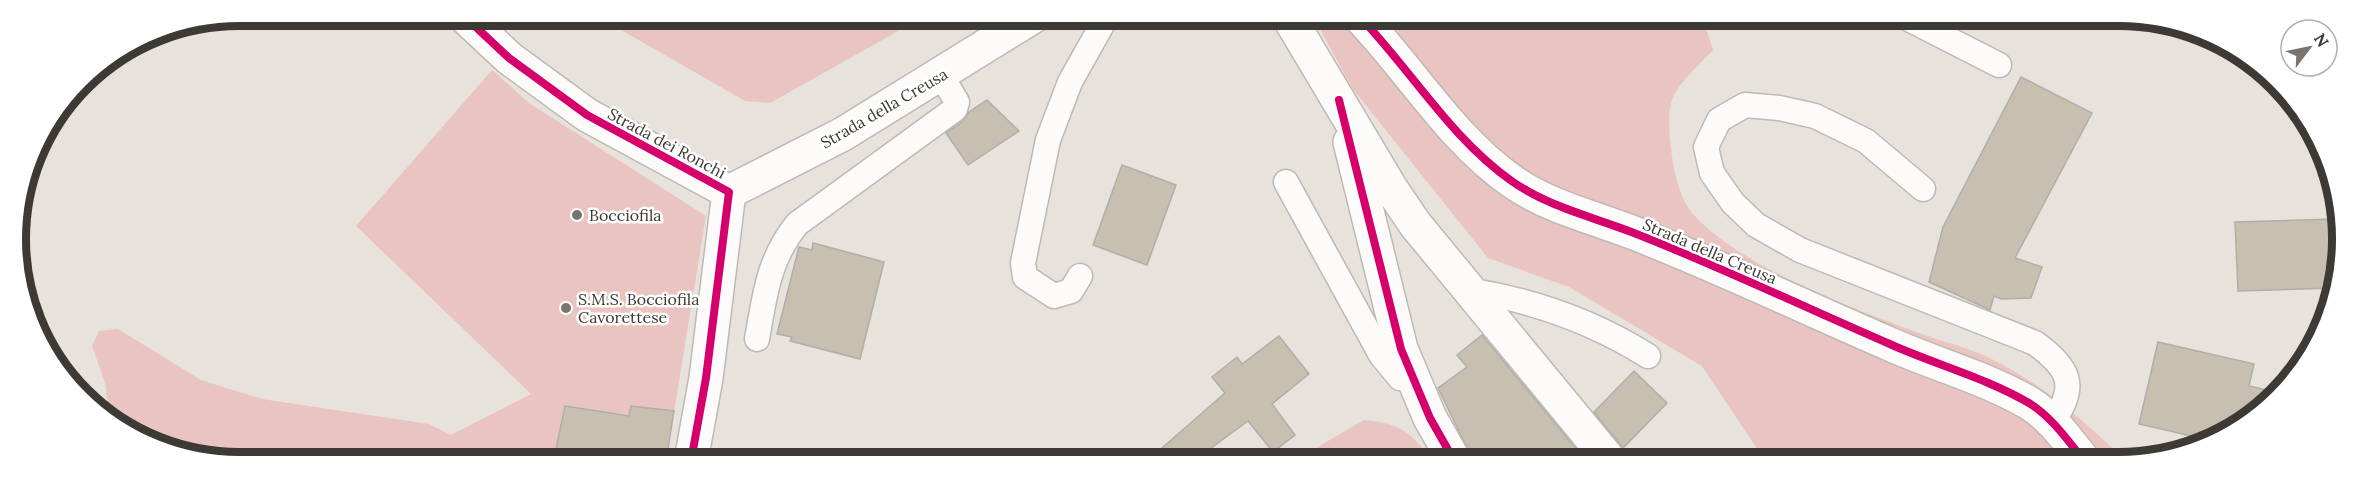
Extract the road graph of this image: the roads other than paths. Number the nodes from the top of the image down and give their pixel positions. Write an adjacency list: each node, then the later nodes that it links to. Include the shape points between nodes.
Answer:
1 (475, 26): 12 (street, Strada dei Ronchi, via 509,58 587,115)
2 (1018, 26): 8 (street, Strada della Creusa)
3 (1102, 26): 13 (lane, via 1057,111 1023,262 1025,277 1054,296 1071,291)
4 (1294, 26): 9 (street)
5 (1369, 26): 18 (street, Strada della Creusa, via 1439,112 1512,182 1549,202 1634,233 1902,350 1988,382 2031,404)
6 (1923, 26): 7 (lane)
7 (1999, 65)
8 (941, 75): 12 (street, Strada della Creusa, via 843,134); 15 (lane, via 957,102 956,109 806,218 784,240 772,262)
9 (1339, 100): 14 (street, via 1396,196); 17 (street, via 1401,349)
10 (1286, 182): 17 (lane, via 1382,355 1400,378)
11 (1923, 189): 18 (lane, via 1866,141 1815,116 1779,108 1745,105 1719,120 1706,147 1712,173 1733,203 1756,225 1800,250 2035,343 2055,357 2068,379 2069,392)
12 (729, 192): 19 (street, Strada dei Ronchi, via 708,367)
13 (1080, 276)
14 (1468, 290): 16 (lane, via 1516,298 1595,327); 21 (street)
15 (757, 339)
16 (1648, 356)
17 (1413, 379): 20 (street)
18 (2052, 422): 22 (street, Strada della Creusa)
19 (693, 452)
20 (1449, 452)
21 (1603, 452)
22 (2077, 452)

